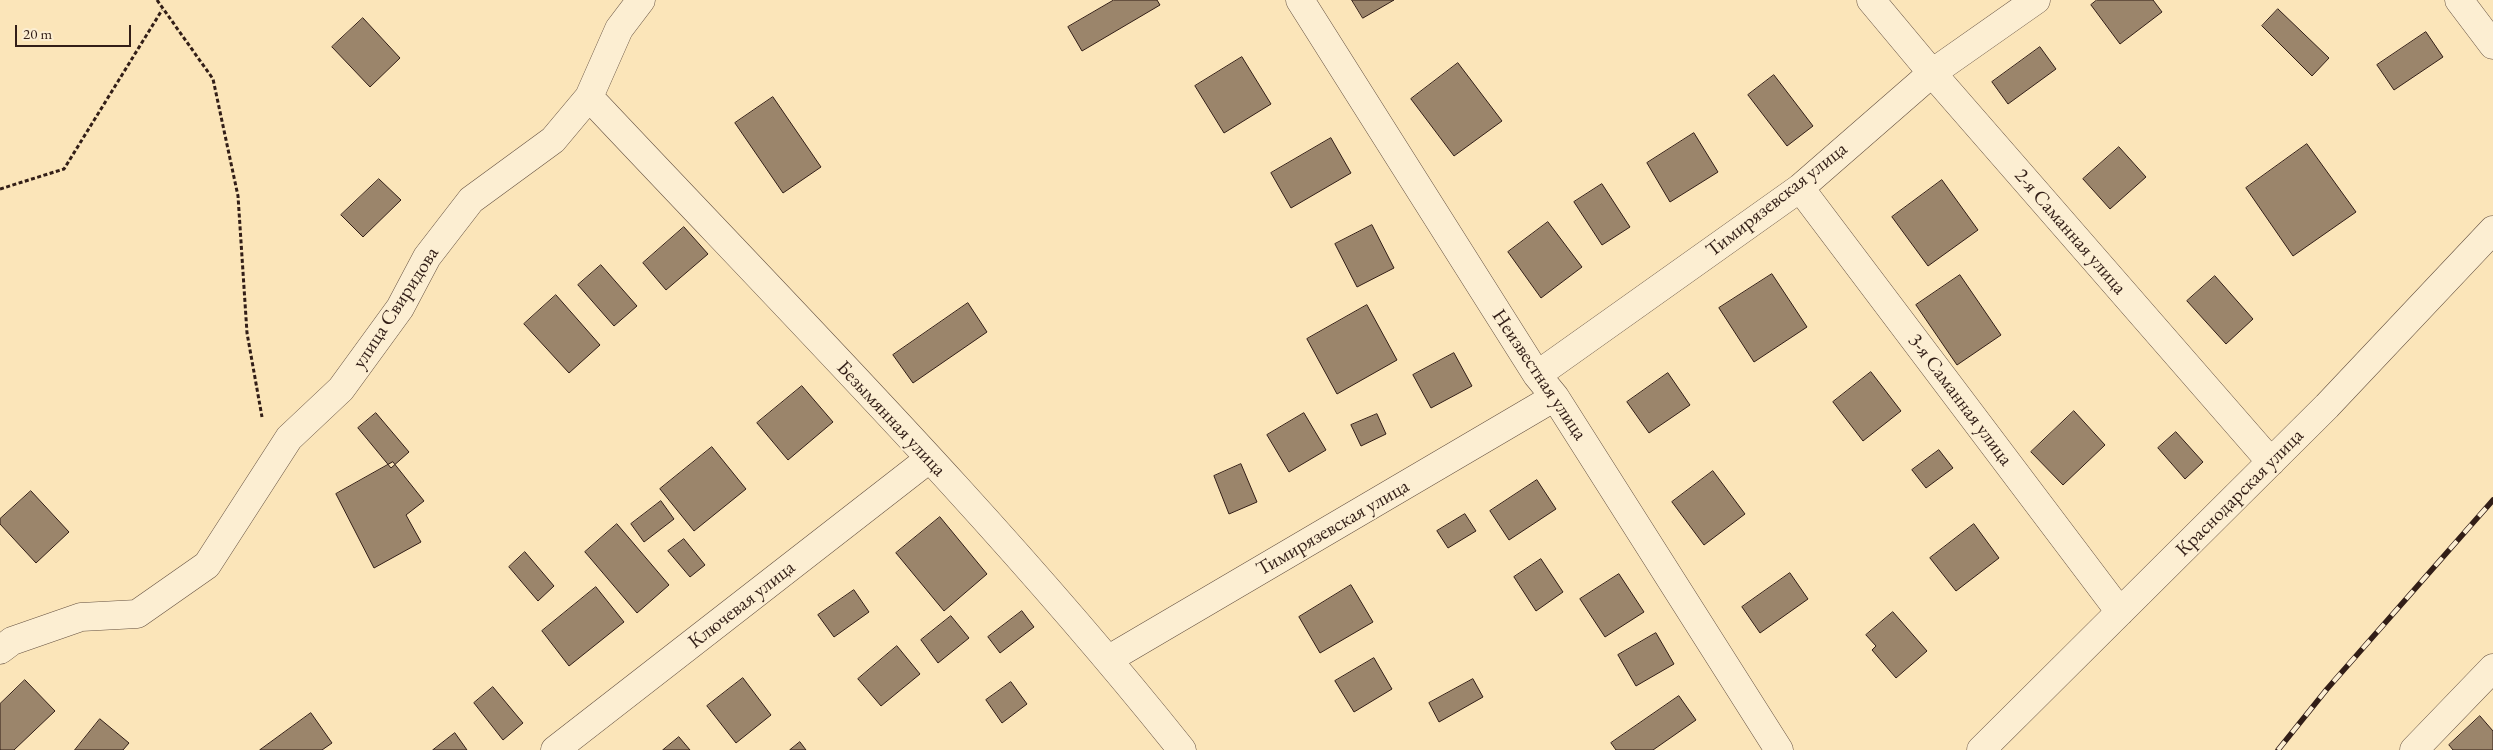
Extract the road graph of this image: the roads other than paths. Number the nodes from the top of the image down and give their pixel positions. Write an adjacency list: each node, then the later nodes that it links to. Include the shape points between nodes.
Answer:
1 (641, 0): 8 (street, улица Свиридова, via 619,29)
2 (1300, 0): 11 (street, Неизвестная улица)
3 (1871, 0): 7 (street, 2-я Саманная улица)
4 (2036, 0): 7 (street, Тимирязевская улица)
5 (2459, 0): 6 (street)
6 (2493, 45)
7 (1932, 74): 9 (street, Тимирязевская улица); 14 (street, 2-я Саманная улица)
8 (589, 97): 13 (street, Безымянная улица); 16 (street, улица Свиридова, via 553,140 471,200 427,257 400,308 341,389 289,438 208,564 137,614 81,616 12,641)
9 (1800, 188): 11 (street, Тимирязевская улица); 15 (street, 3-я Саманная улица)
10 (2493, 230): 14 (street, Краснодарская улица)
11 (1537, 375): 12 (street, Неизвестная улица)
12 (1555, 397): 17 (street, Тимирязевская улица); 21 (street, Неизвестная улица)
13 (930, 459): 17 (street, Безымянная улица); 19 (street, Ключевая улица)
14 (2270, 462): 15 (street, Краснодарская улица)
15 (2120, 612): 22 (street, Краснодарская улица)
16 (0, 650)
17 (1109, 659): 20 (street, Безымянная улица)
18 (2493, 668): 23 (street)
19 (555, 750)
20 (1182, 750)
21 (1779, 750)
22 (1981, 750)
23 (2414, 750)

